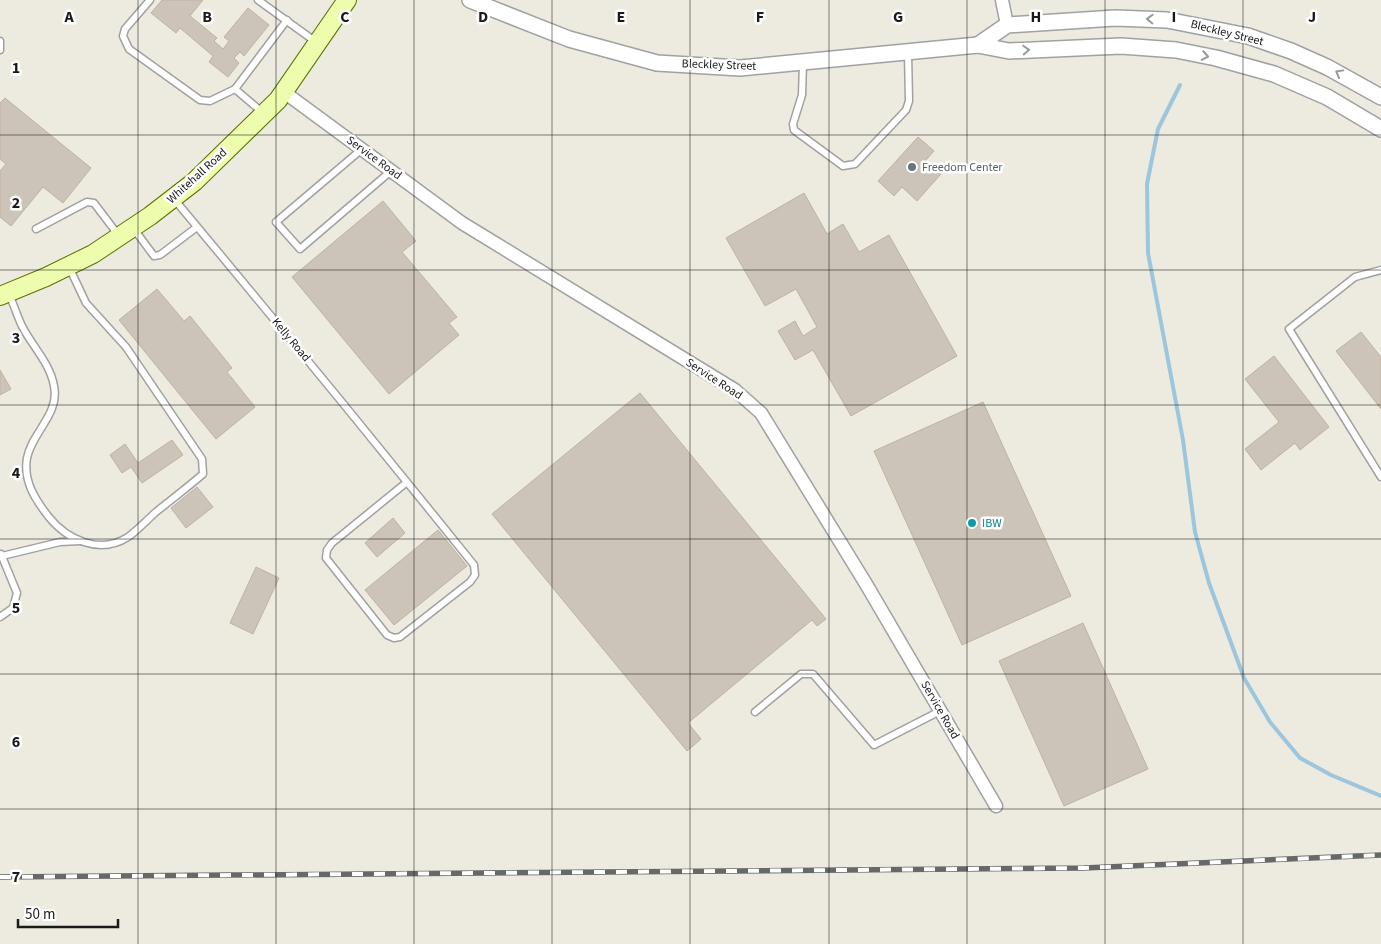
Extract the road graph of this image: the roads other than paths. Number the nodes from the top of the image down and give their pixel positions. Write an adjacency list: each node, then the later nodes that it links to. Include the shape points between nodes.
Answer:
1 (150, 0): 14 (lane, via 125,29 123,36 129,49 200,100 210,101)
2 (258, 0): 6 (lane)
3 (347, 0): 9 (main road, Whitehall Road)
4 (470, 0): 13 (street, Bleckley Street, via 569,40 657,63 740,68)
5 (1002, 0): 7 (street)
6 (286, 20): 9 (lane); 14 (lane)
7 (1007, 25): 10 (street, Bleckley Street); 16 (street, Bleckley Street, one-way to 7, via 1291,51 1248,36 1211,28 1168,20 1115,18)
8 (0, 41): 11 (lane)
9 (318, 44): 15 (main road, Whitehall Road)
10 (978, 45): 12 (street, Bleckley Street); 18 (street, Bleckley Street, one-way to 18, via 1009,51 1121,46 1176,50 1216,58 1292,81 1327,97)
11 (0, 50)
12 (908, 53): 13 (street, Bleckley Street); 13 (lane, via 909,102 906,110 849,166 843,166 794,130 802,95)
13 (803, 63)
14 (235, 89): 17 (lane)
15 (284, 92): 17 (main road, Whitehall Road); 19 (street, Service Road)
16 (1381, 97)
17 (264, 114): 21 (main road, Whitehall Road)
18 (1381, 129)
19 (362, 149): 20 (street, Service Road); 20 (lane, via 276,222 300,250)
20 (392, 171): 33 (street, Service Road, via 462,223 735,390 761,413)
21 (173, 198): 22 (lane, Kelly Road); 24 (main road, Whitehall Road)
22 (197, 227): 24 (lane, via 160,255 154,256); 29 (lane, Kelly Road)
23 (36, 229): 24 (lane, via 87,202 94,203)
24 (126, 232): 25 (main road, Whitehall Road)
25 (69, 266): 27 (main road, Whitehall Road); 30 (lane, via 86,304 126,347 202,459 203,474 128,537 108,545)
26 (1381, 270): 28 (lane, via 1355,278 1289,330)
27 (4, 294): 30 (lane, via 46,364 54,387 52,412 32,442 26,479 37,503 51,519)
28 (1381, 477)
29 (407, 482): 29 (lane, Kelly Road, via 474,565 475,575 400,638 394,638 387,634 326,558 332,543)
30 (81, 541): 31 (lane)
31 (1, 554): 32 (lane, via 17,593 12,608)
32 (0, 617)
33 (940, 711): 34 (lane, via 874,745 813,674 801,674); 35 (street, Service Road)
34 (755, 712)
35 (996, 806)

